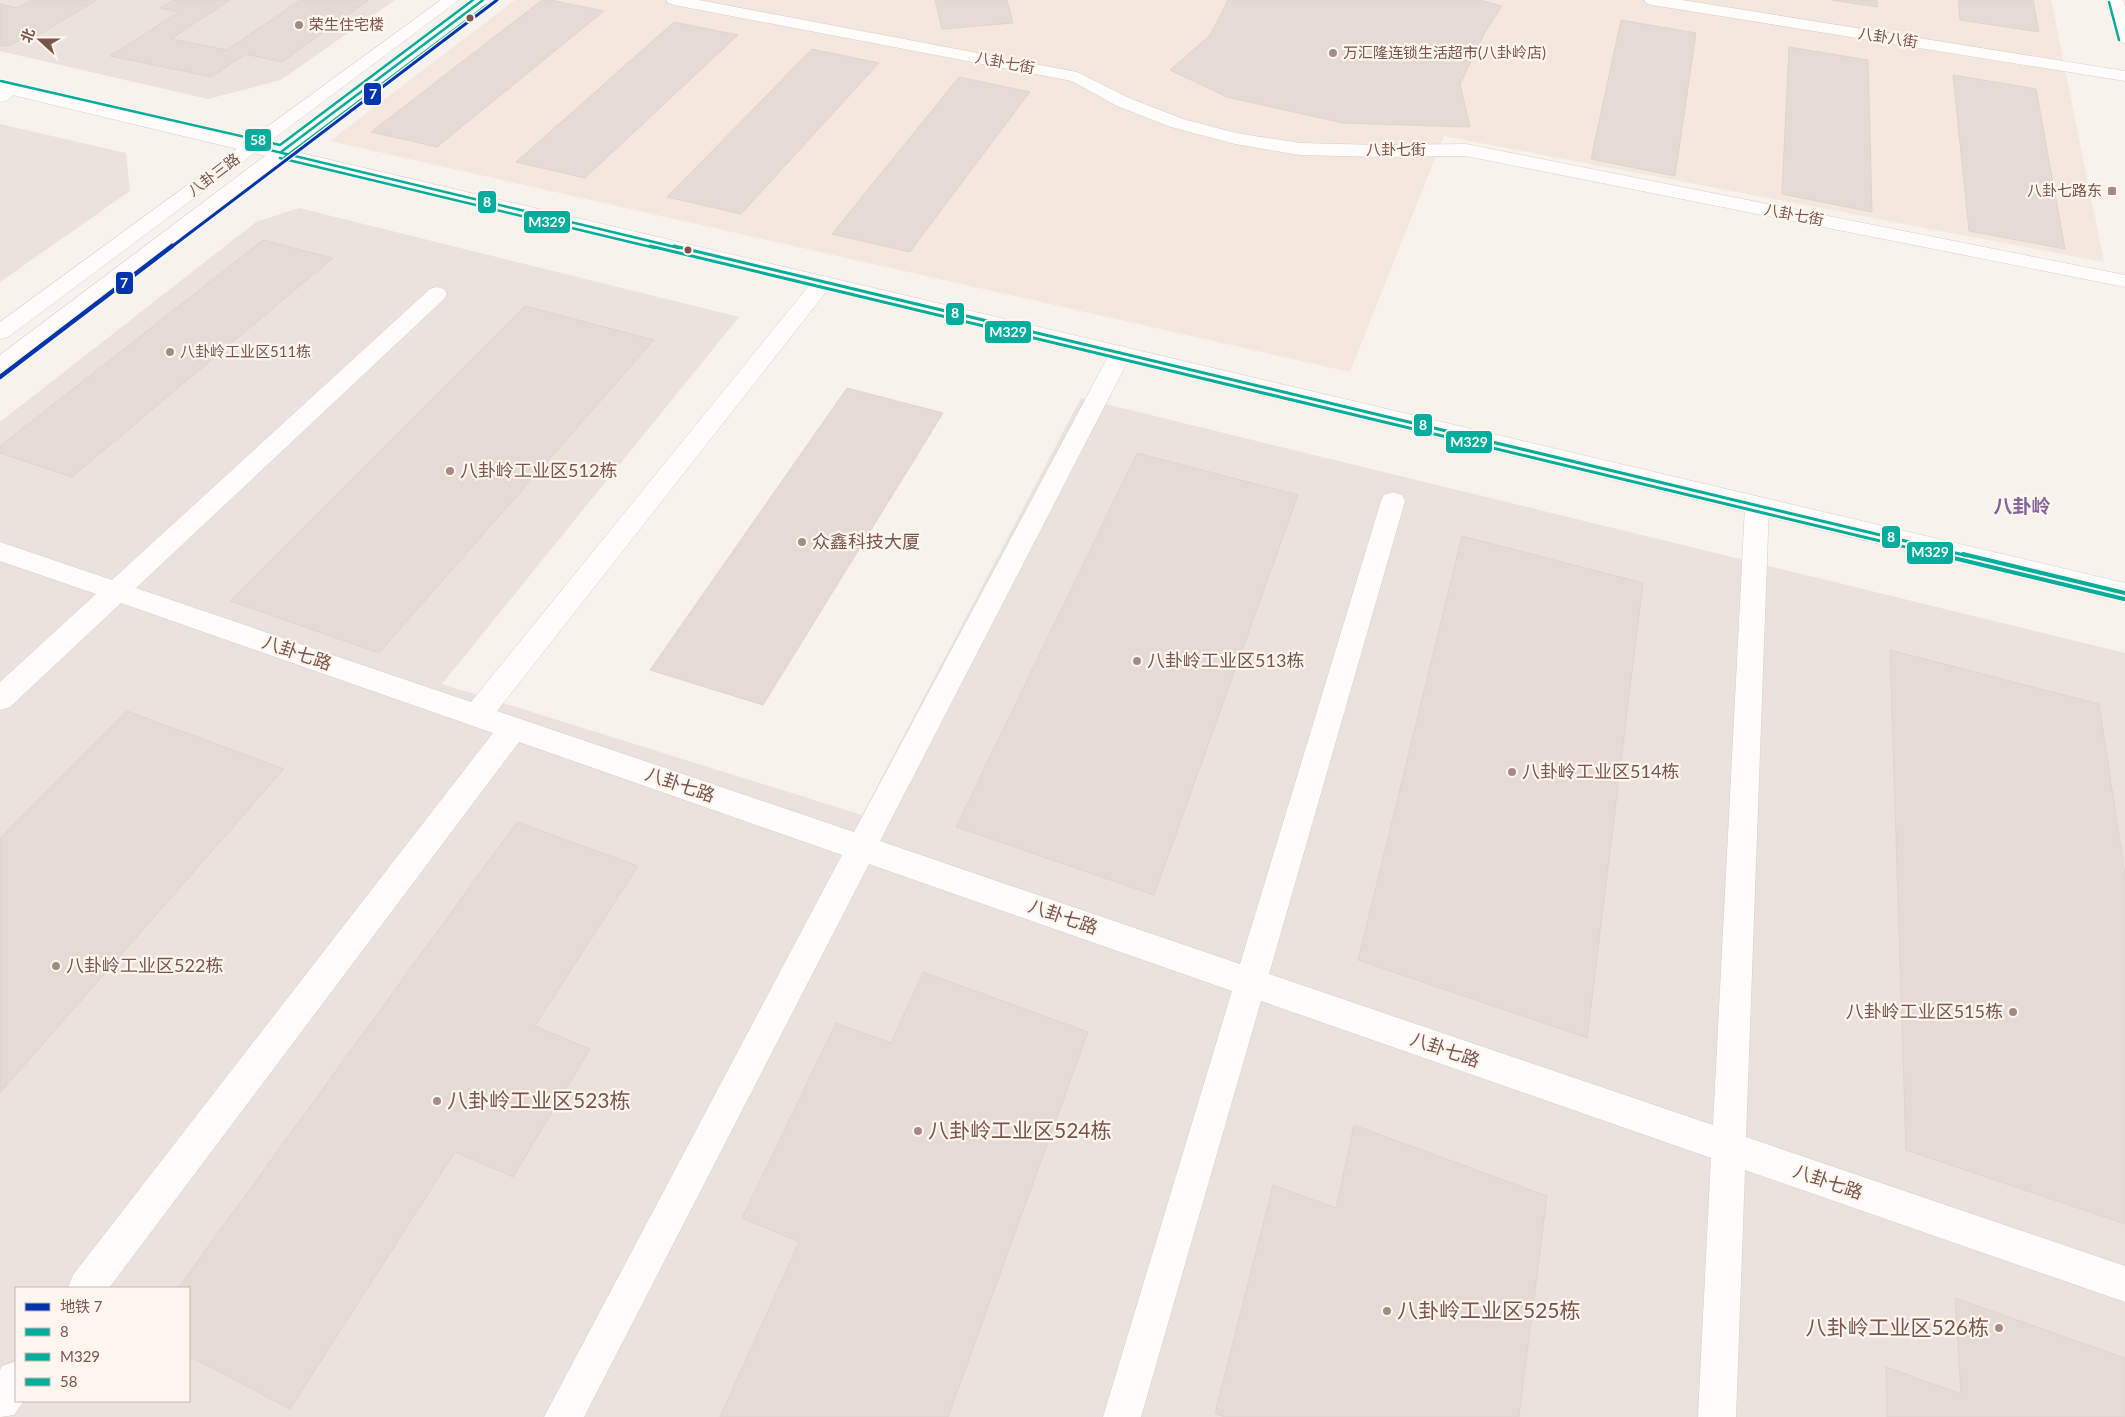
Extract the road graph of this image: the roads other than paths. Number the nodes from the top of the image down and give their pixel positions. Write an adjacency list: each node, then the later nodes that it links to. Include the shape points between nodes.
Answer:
1 (451, 0): 9 (street, 八卦三路)
2 (483, 0): 10 (street, 八卦三路)
3 (674, 0): 11 (street, 八卦七街, via 1077,77 1123,102 1177,122 1235,138 1300,149 1466,150)
4 (1652, 0): 7 (street, 八卦八街)
5 (2116, 0): 6 (street)
6 (2125, 38)
7 (2125, 76)
8 (4, 91): 9 (street)
9 (253, 146): 10 (street); 14 (street, 八卦三路)
10 (281, 152): 12 (street); 16 (street, 八卦三路)
11 (2125, 281)
12 (823, 282): 15 (street); 23 (street)
13 (437, 294): 20 (street)
14 (0, 332)
15 (1121, 353): 18 (street); 25 (street)
16 (0, 366)
17 (1394, 501): 26 (street)
18 (1757, 506): 21 (street); 27 (street)
19 (0, 552): 20 (street, 八卦七路)
20 (116, 591): 22 (street); 23 (street, 八卦七路)
21 (2125, 593)
22 (0, 699)
23 (478, 715): 24 (street, 八卦七路)
24 (513, 728): 25 (street, 八卦七路); 29 (street)
25 (862, 848): 26 (street, 八卦七路); 32 (street)
26 (1250, 982): 27 (street, 八卦七路); 33 (street)
27 (1728, 1148): 28 (street, 八卦七路); 34 (street)
28 (2125, 1284)
29 (87, 1287)
30 (15, 1381): 31 (street)
31 (0, 1401)
32 (564, 1417)
33 (1122, 1417)
34 (1717, 1417)

